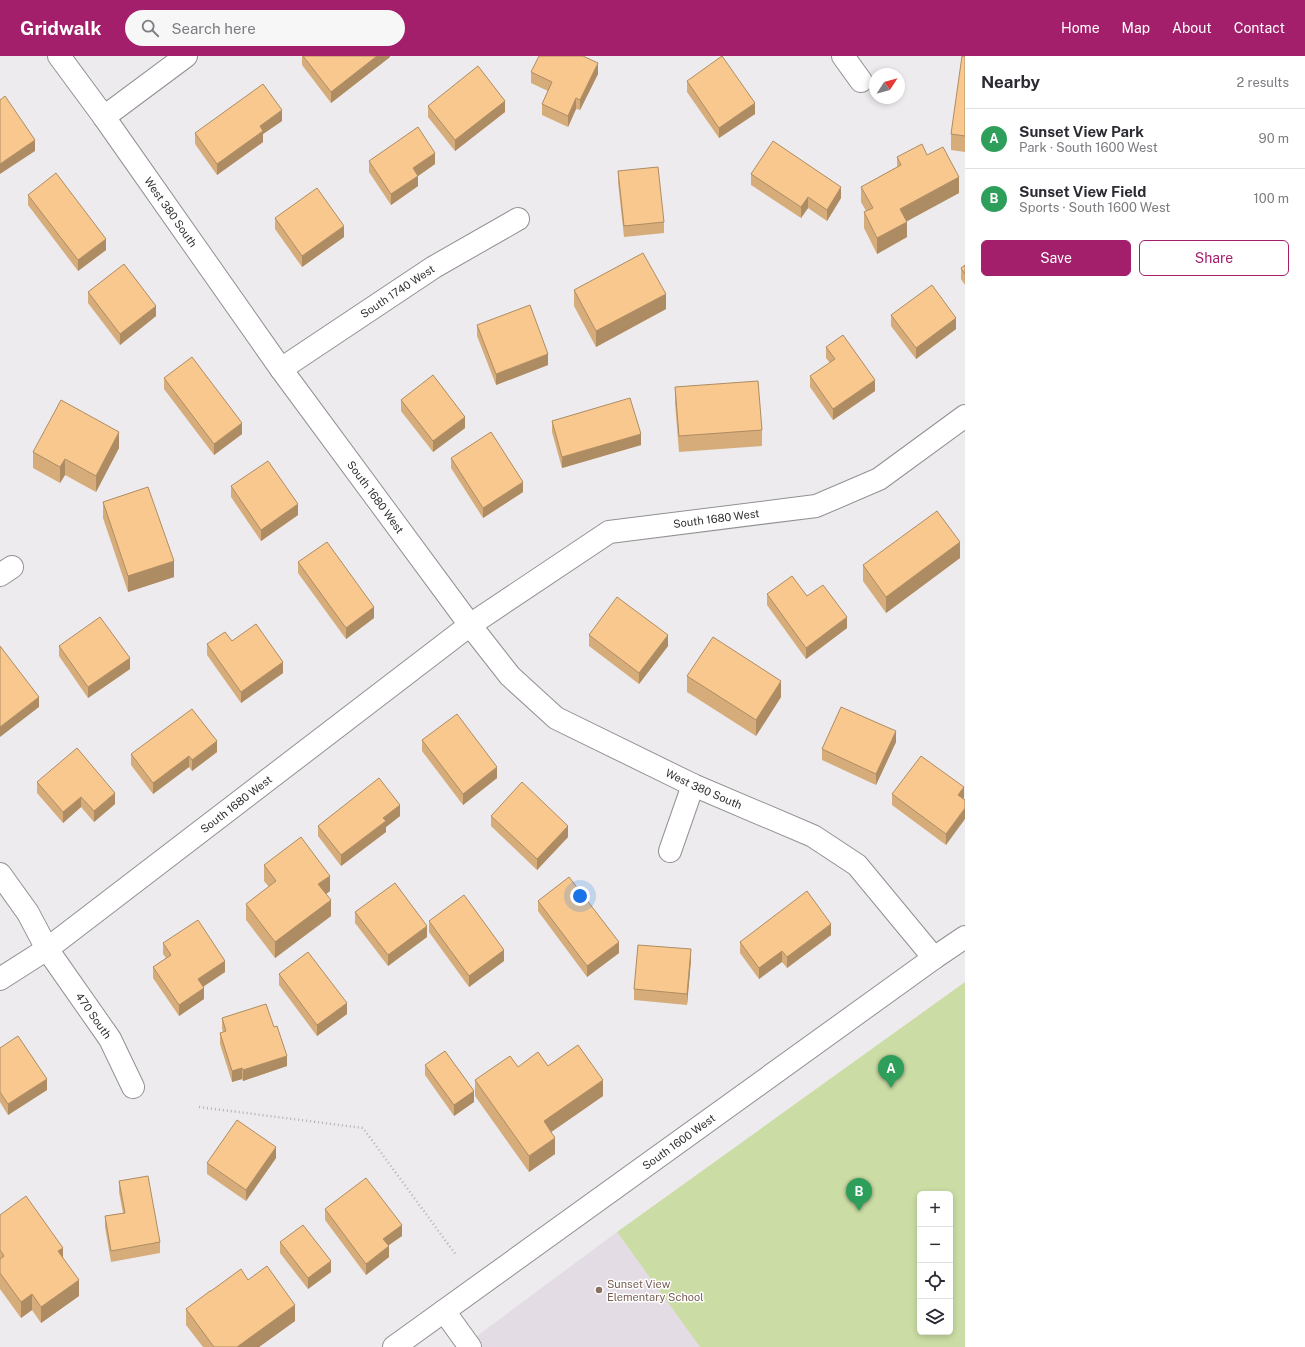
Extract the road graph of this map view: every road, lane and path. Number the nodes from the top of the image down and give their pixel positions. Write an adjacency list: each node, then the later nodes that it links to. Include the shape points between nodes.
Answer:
1 (59, 56): 5 (street, West 380 South)
2 (186, 56): 5 (street)
3 (843, 56): 4 (street)
4 (861, 81)
5 (104, 117): 7 (street, West 380 South)
6 (518, 219): 7 (street, South 1740 West, via 434,267)
7 (281, 369): 9 (street, South 1680 West)
8 (965, 416): 9 (street, South 1680 West, via 879,479 816,506 609,532)
9 (470, 625): 10 (street, West 380 South, via 510,676 556,718); 14 (street, South 1680 West)
10 (693, 785): 11 (street); 15 (street, West 380 South, via 813,836 857,864)
11 (670, 851)
12 (0, 874): 14 (street, 470 South, via 28,913)
13 (965, 937): 15 (street, South 1600 West)
14 (47, 949): 16 (street, South 1680 West); 17 (street, 470 South, via 110,1039)
15 (934, 958): 20 (street, South 1600 West)
16 (0, 979)
17 (133, 1087)
18 (199, 1107): 19 (path, via 363,1128)
19 (456, 1255)
20 (444, 1311): 21 (street, South 1600 West); 22 (street)
21 (394, 1347)
22 (470, 1347)

